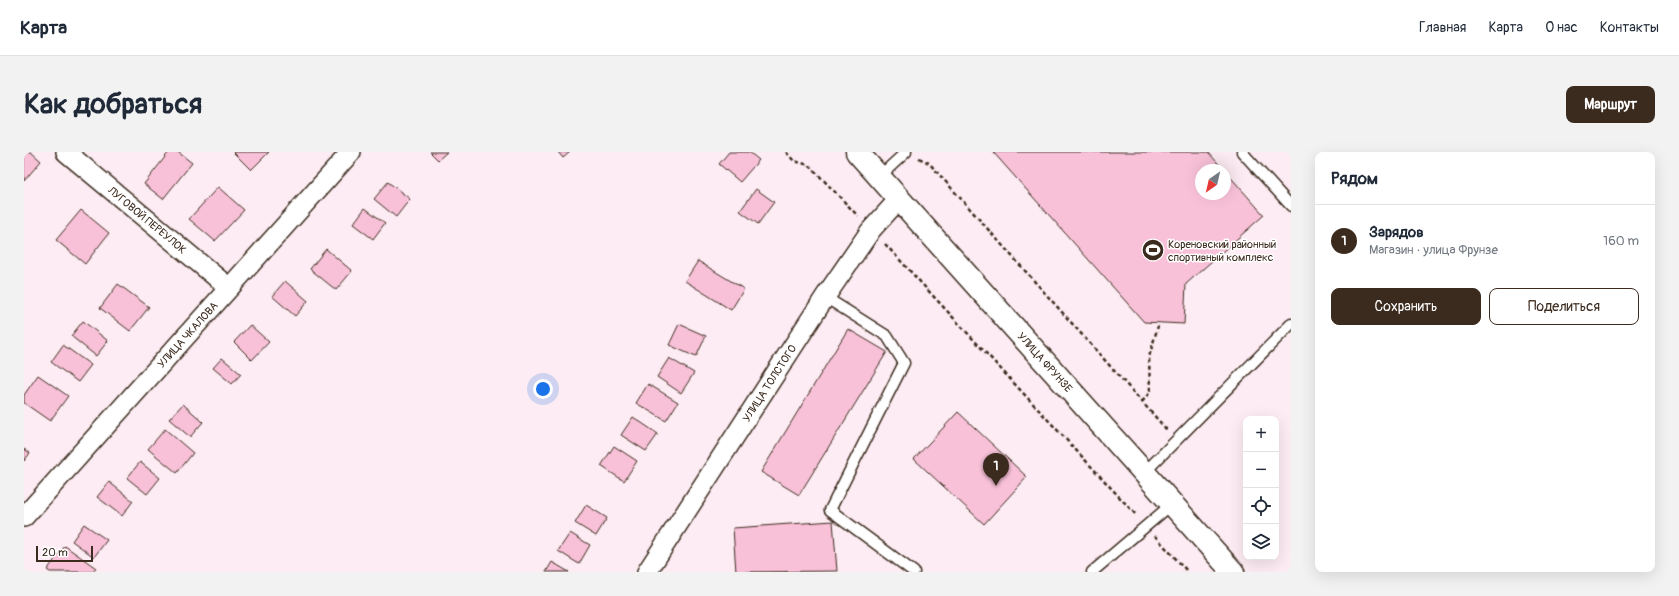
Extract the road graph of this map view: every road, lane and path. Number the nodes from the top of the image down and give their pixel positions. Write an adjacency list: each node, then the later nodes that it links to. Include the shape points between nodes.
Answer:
1 (66, 152): 11 (street, ЛУГОВОЙ ПЕРЕУЛОК)
2 (351, 152): 11 (street, УЛИЦА ЧКАЛОВА)
3 (786, 152): 10 (path, via 794,161 809,165)
4 (857, 152): 7 (main road, УЛИЦА ФРУНЗЕ)
5 (1242, 152): 9 (lane)
6 (910, 154): 7 (lane); 15 (path, via 929,163)
7 (879, 177): 8 (main road, УЛИЦА ФРУНЗЕ)
8 (899, 199): 10 (street, УЛИЦА ТОЛСТОГО); 17 (main road, УЛИЦА ФРУНЗЕ)
9 (1291, 206)
10 (872, 230): 12 (street, УЛИЦА ТОЛСТОГО); 20 (path)
11 (228, 287): 19 (street, УЛИЦА ЧКАЛОВА)
12 (825, 297): 21 (street, УЛИЦА ТОЛСТОГО); 22 (lane, via 887,336 904,363 830,510)
13 (1291, 324): 16 (lane)
14 (1158, 326): 15 (path, via 1149,357 1150,392)
15 (1142, 402): 16 (path)
16 (1176, 440): 17 (lane)
17 (1144, 473): 18 (main road, УЛИЦА ФРУНЗЕ)
18 (1172, 504): 20 (lane); 25 (main road, УЛИЦА ФРУНЗЕ)
19 (24, 517)
20 (1146, 526): 23 (lane); 24 (path)
21 (647, 572)
22 (914, 572)
23 (1092, 572)
24 (1188, 572)
25 (1232, 572)

